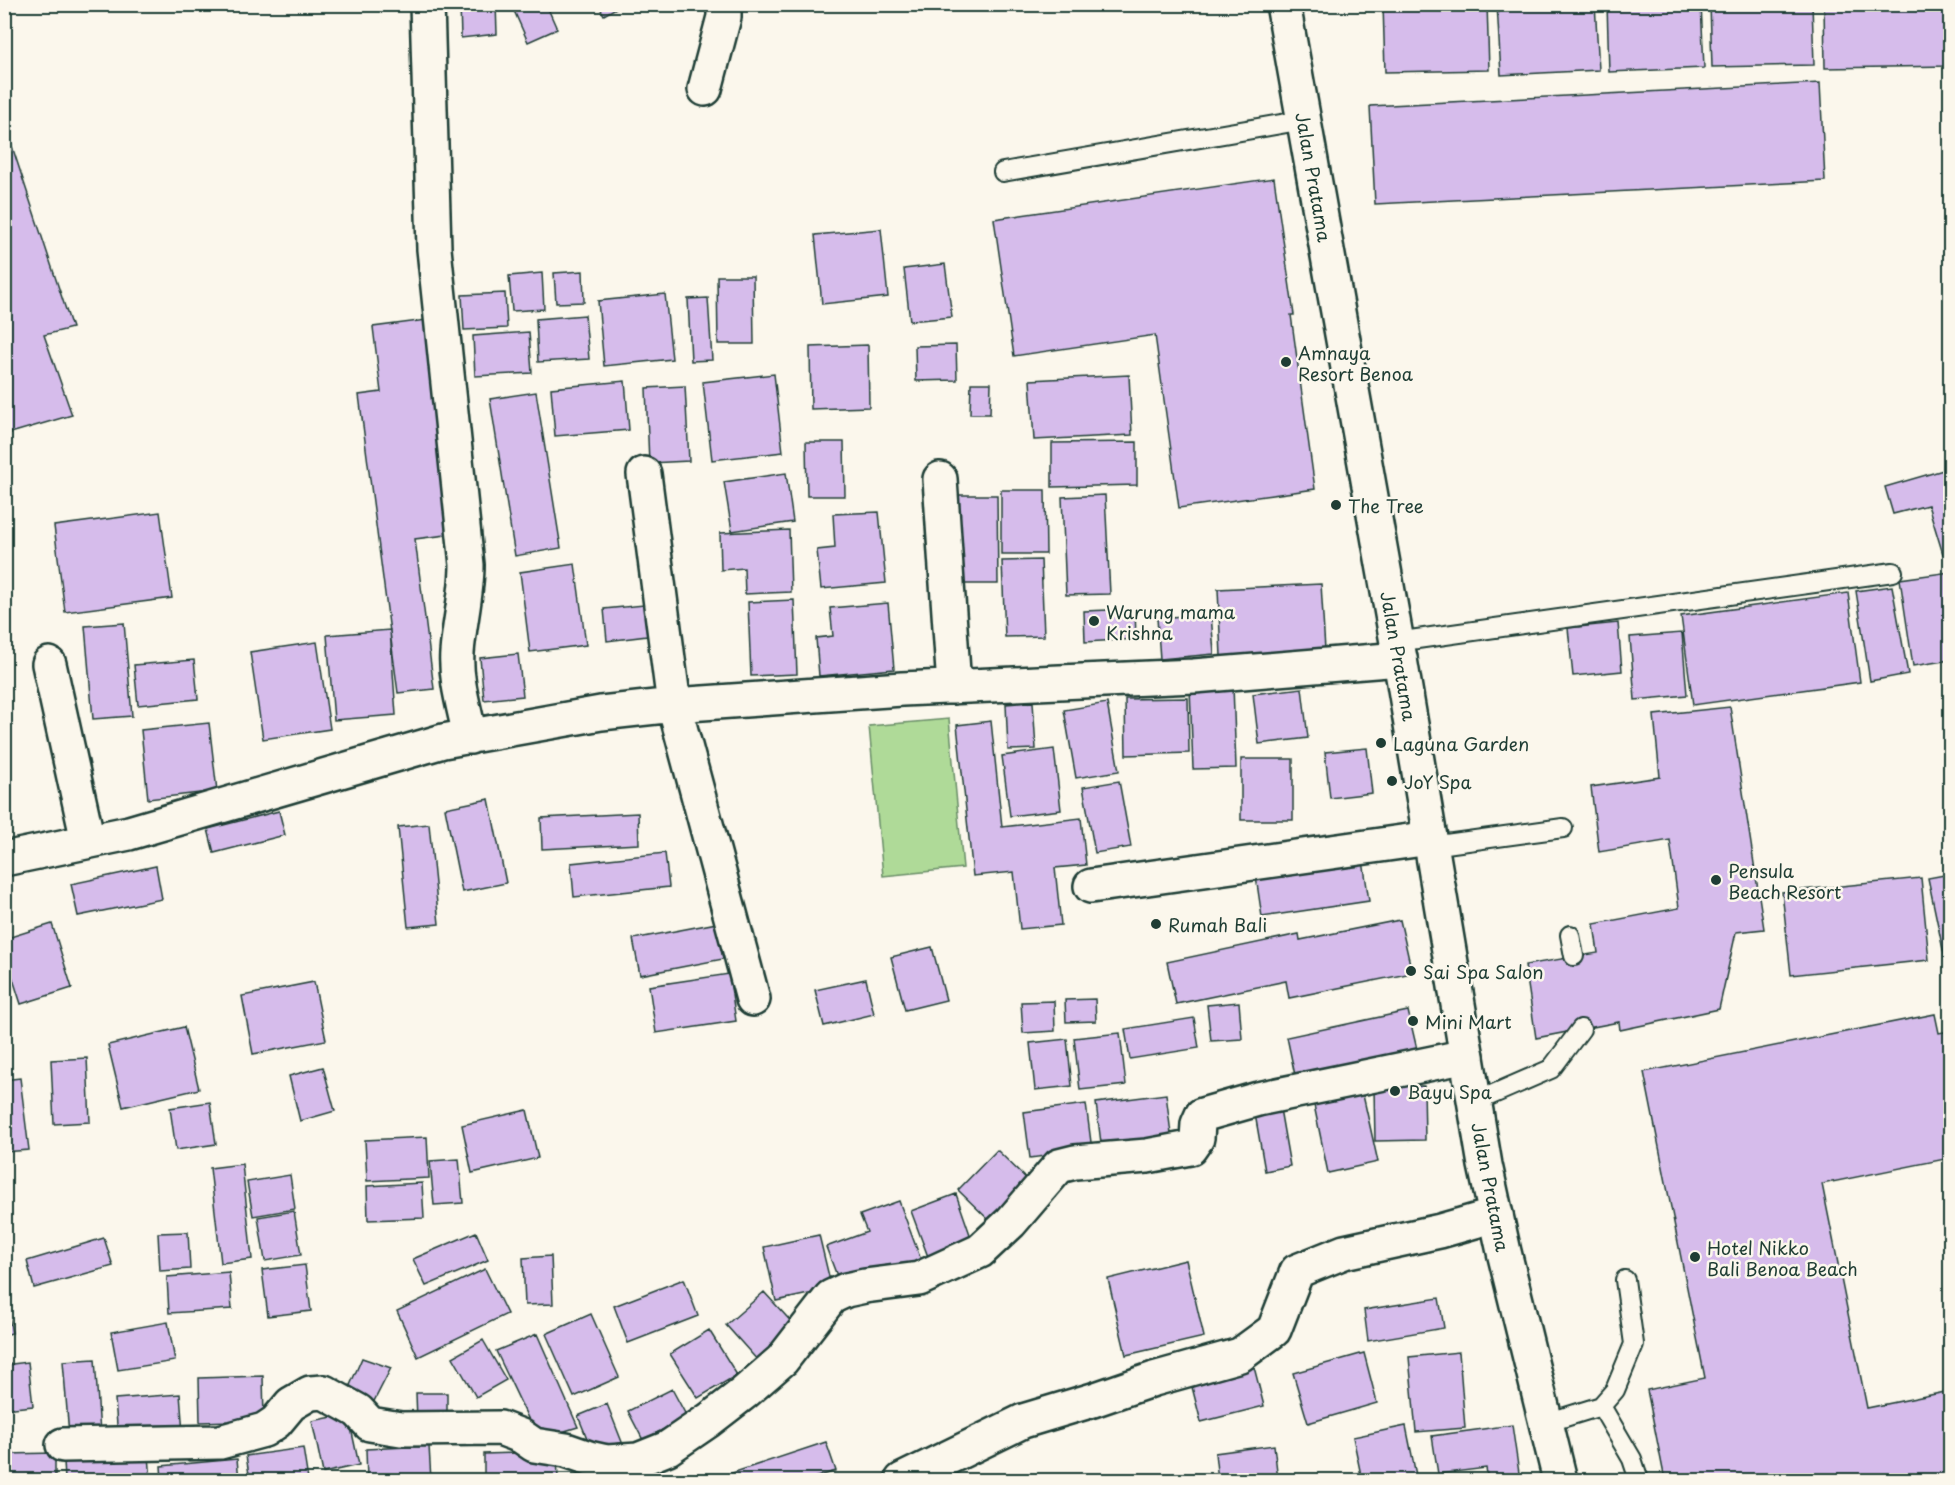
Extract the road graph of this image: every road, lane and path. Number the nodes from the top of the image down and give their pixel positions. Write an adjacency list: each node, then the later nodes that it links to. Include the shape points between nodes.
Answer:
1 (427, 4): 14 (street, via 434,249 467,565 457,655)
2 (723, 4): 4 (street, via 724,16)
3 (1283, 5): 5 (street, Jalan Pratama)
4 (705, 89)
5 (1304, 120): 6 (lane); 10 (street, Jalan Pratama)
6 (1003, 172)
7 (644, 474): 13 (street)
8 (940, 479): 12 (street)
9 (1893, 572): 10 (lane)
10 (1398, 650): 12 (street, via 1194,676); 17 (street, Jalan Pratama)
11 (49, 664): 16 (street)
12 (954, 687): 13 (street)
13 (674, 705): 14 (street, via 601,713); 22 (street)
14 (470, 737): 16 (street, via 443,741 129,833)
15 (1563, 828): 17 (lane)
16 (88, 841): 18 (street)
17 (1430, 842): 19 (street); 24 (street, Jalan Pratama)
18 (4, 859)
19 (1091, 886)
20 (1570, 935): 21 (lane)
21 (1574, 956)
22 (753, 999)
23 (1581, 1029): 25 (lane, via 1551,1069)
24 (1467, 1056): 25 (street, Jalan Pratama); 30 (street, via 1215,1110 1202,1115 1197,1138 1190,1148 1181,1151 1059,1166 980,1251 919,1279 865,1286 831,1297 782,1360 744,1393 669,1448 638,1460 606,1462 588,1458 534,1445 500,1428 401,1429 370,1424 358,1411 324,1392 310,1393 291,1404 264,1430 220,1442)
25 (1475, 1102): 26 (street, Jalan Pratama)
26 (1496, 1215): 29 (street, Jalan Pratama); 31 (street, via 1344,1252 1297,1271 1274,1330 1240,1355 1023,1421)
27 (1625, 1280): 28 (lane, via 1634,1344 1615,1390)
28 (1601, 1406): 29 (lane); 33 (lane)
29 (1546, 1423): 32 (street, Jalan Pratama)
30 (63, 1445)
31 (902, 1480)
32 (1560, 1480)
33 (1640, 1480)

